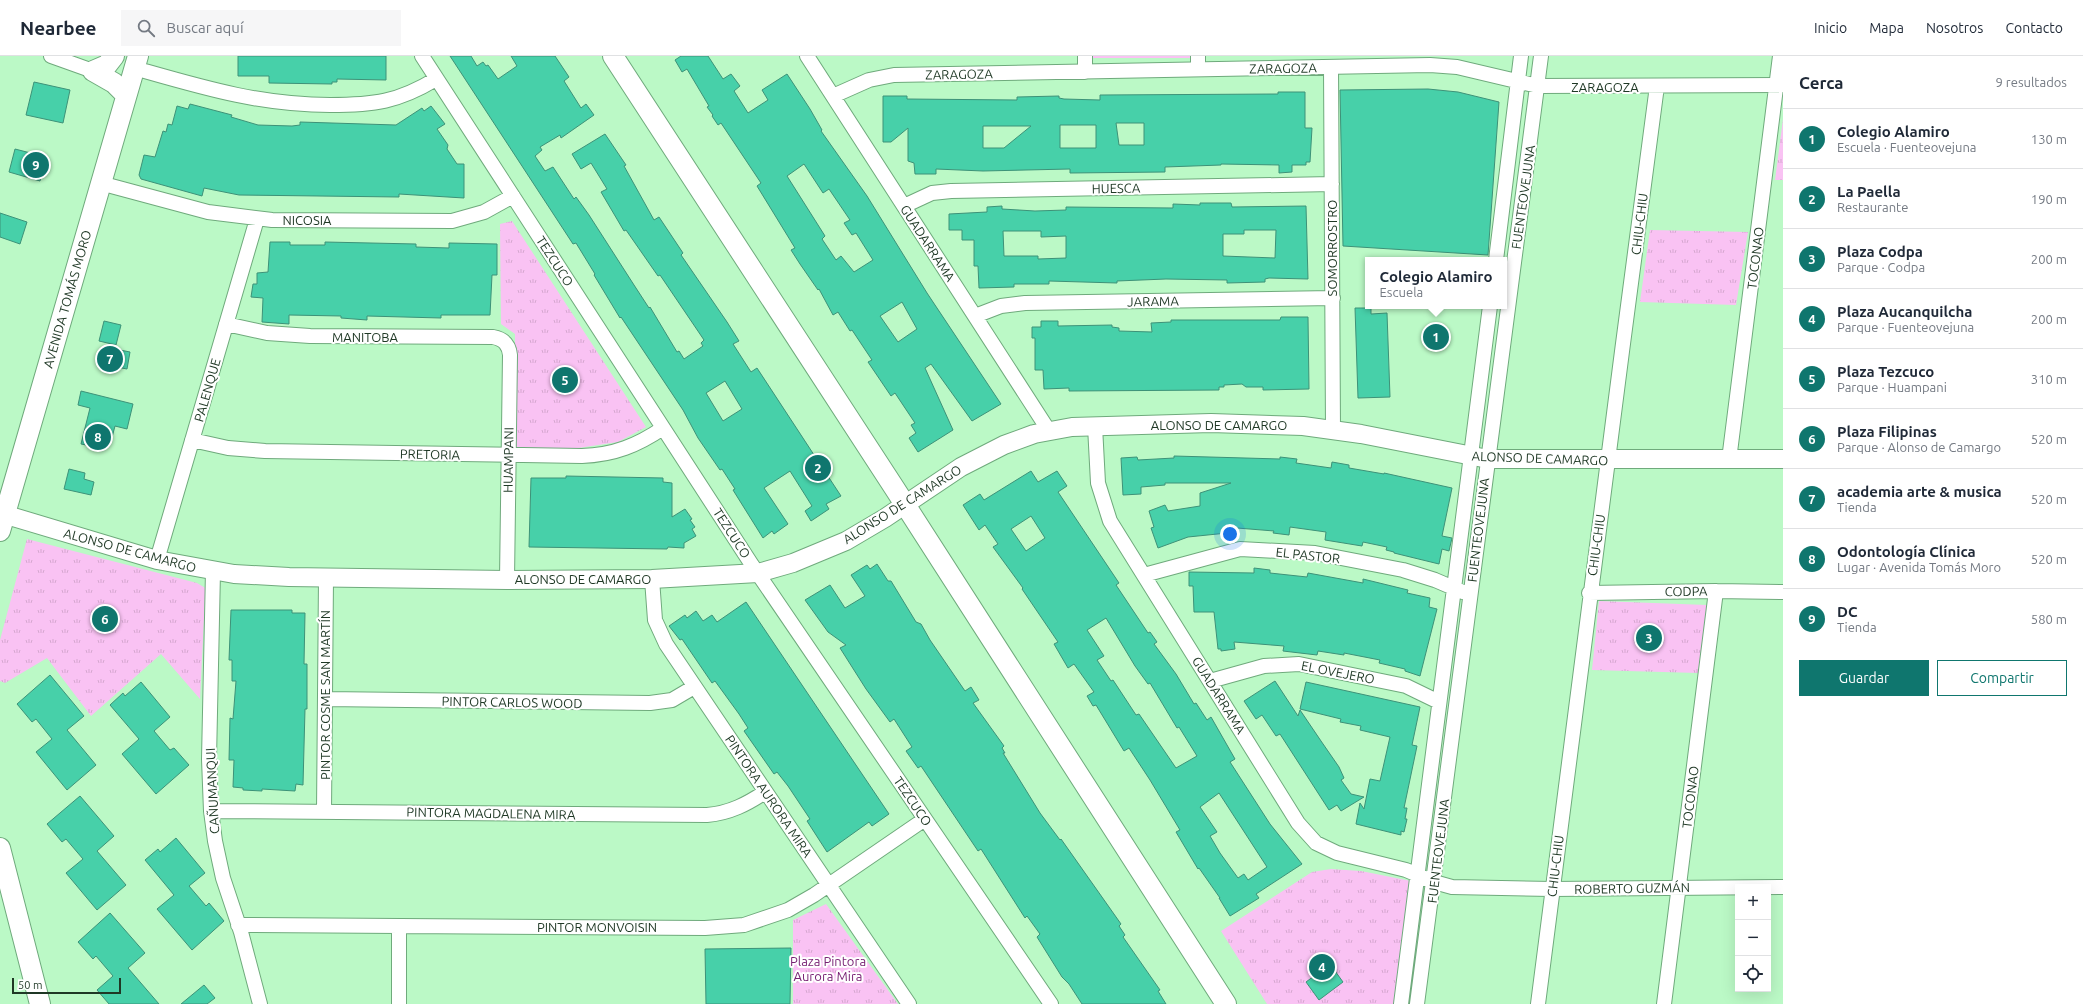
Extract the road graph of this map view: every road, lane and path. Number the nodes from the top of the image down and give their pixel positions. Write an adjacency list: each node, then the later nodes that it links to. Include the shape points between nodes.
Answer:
1 (51, 56): 13 (street)
2 (114, 56): 13 (main road, via 107,65)
3 (422, 56): 15 (street, TEZCUCO)
4 (612, 56): 45 (main road)
5 (807, 56): 21 (street, GUADARRAMA)
6 (1085, 56): 14 (street)
7 (1521, 56): 16 (street, FUENTEOVEJUNA)
8 (1541, 56): 18 (street, FUENTEOVEJUNA)
9 (1780, 56): 17 (street, TOCONAO)
10 (137, 59): 15 (street, via 227,94 262,101 310,105 358,105 388,101 416,91); 20 (main road, AVENIDA TOMÁS MORO)
11 (1198, 62): 12 (street, ZARAGOZA); 14 (street, ZARAGOZA)
12 (1331, 67): 16 (street, ZARAGOZA, via 1443,65); 23 (street, SOMORROSTRO)
13 (93, 71): 20 (main road, via 114,83)
14 (1085, 72): 21 (street, ZARAGOZA, via 894,75 869,80)
15 (436, 79): 24 (street, TEZCUCO)
16 (1518, 82): 18 (street, ZARAGOZA); 27 (street, FUENTEOVEJUNA)
17 (1780, 85): 19 (street, ZARAGOZA); 44 (street, TOCONAO)
18 (1538, 86): 19 (street, ZARAGOZA); 28 (street, FUENTEOVEJUNA)
19 (1657, 86): 43 (street, CHIU-CHIU)
20 (126, 95): 22 (main road, AVENIDA TOMÁS MORO)
21 (833, 96): 25 (street, GUADARRAMA)
22 (100, 183): 26 (street, NICOSIA, via 208,212); 46 (main road, AVENIDA TOMÁS MORO)
23 (1332, 184): 25 (street, HUESCA, via 951,191 932,193); 29 (street, SOMORROSTRO)
24 (513, 196): 26 (street, NICOSIA, via 484,212 452,221); 36 (street, TEZCUCO)
25 (904, 206): 32 (street, GUADARRAMA)
26 (257, 219): 33 (street, PALENQUE)
27 (1496, 257)
28 (1507, 285)
29 (1332, 298): 32 (street, JARAMA, via 1026,303 1001,306); 37 (street, SOMORROSTRO)
30 (1490, 309): 41 (street, FUENTEOVEJUNA)
31 (1503, 309): 41 (street, FUENTEOVEJUNA)
32 (976, 316): 38 (street, GUADARRAMA)
33 (226, 324): 34 (street, MANITOBA, via 289,335 493,337); 39 (street, PALENQUE)
34 (505, 342): 40 (street, HUAMPANI, via 510,350)
35 (1095, 426): 37 (street, ALONSO DE CAMARGO, via 1273,424); 38 (street, ALONSO DE CAMARGO); 50 (street, GUADARRAMA, via 1096,471 1104,508)
36 (663, 428): 40 (street, PRETORIA, via 636,444 605,454); 49 (street, TEZCUCO)
37 (1334, 429): 41 (street, ALONSO DE CAMARGO)
38 (1049, 431): 45 (street, ALONSO DE CAMARGO, via 1019,439 982,455)
39 (192, 440): 40 (street, PRETORIA, via 258,451); 47 (street, PALENQUE)
40 (508, 455): 53 (street, HUAMPANI)
41 (1480, 458): 43 (street, ALONSO DE CAMARGO); 54 (street, FUENTEOVEJUNA); 58 (street, FUENTEOVEJUNA)
42 (1783, 459): 44 (street, ALONSO DE CAMARGO)
43 (1608, 460): 44 (street, ALONSO DE CAMARGO); 57 (street, CHIU-CHIU)
44 (1729, 460)
45 (905, 505): 49 (street, ALONSO DE CAMARGO, via 846,541 793,563); 81 (main road)
46 (2, 520): 47 (street, ALONSO DE CAMARGO)
47 (157, 560): 48 (street, ALONSO DE CAMARGO)
48 (213, 571): 51 (street, ALONSO DE CAMARGO); 64 (street, CAÑUMANQUI, via 209,759)
49 (758, 573): 52 (street, ALONSO DE CAMARGO); 66 (street, TEZCUCO)
50 (1144, 575): 54 (street, EL PASTOR, via 1247,549 1315,553 1403,570); 59 (street, GUADARRAMA)
51 (326, 578): 53 (street, ALONSO DE CAMARGO); 61 (street, PINTOR COSME SAN MARTÍN)
52 (652, 579): 53 (street, ALONSO DE CAMARGO); 60 (street, PINTORA AURORA MIRA, via 653,611 659,632)
53 (507, 580)
54 (1454, 588): 58 (street, EL PASTOR); 62 (street, FUENTEOVEJUNA)
55 (1716, 591): 56 (street, CODPA); 57 (street, CODPA); 71 (street, TOCONAO)
56 (1783, 592)
57 (1589, 593): 73 (street, CHIU-CHIU)
58 (1470, 596): 69 (street, FUENTEOVEJUNA)
59 (1210, 681): 62 (street, EL OVEJERO, via 1264,666 1299,664 1406,686); 68 (street, GUADARRAMA, via 1298,823 1316,843 1337,853 1400,868)
60 (694, 687): 61 (street, PINTOR CARLOS WOOD, via 672,700 650,703); 63 (street, PINTORA AURORA MIRA)
61 (325, 700): 65 (street, PINTOR COSME SAN MARTÍN)
62 (1439, 702): 68 (street, FUENTEOVEJUNA)
63 (766, 792): 65 (street, PINTORA MAGDALENA MIRA, via 739,807 707,815); 70 (street, PINTORA AURORA MIRA)
64 (211, 811): 65 (street, PINTORA MAGDALENA MIRA); 74 (street, CAÑUMANQUI, via 215,841)
65 (324, 812)
66 (925, 819): 70 (street, PINTOR MONVOISIN); 80 (street, TEZCUCO)
67 (0, 848): 76 (main road)
68 (1417, 875): 69 (street, GUADARRAMA); 82 (street, FUENTEOVEJUNA)
69 (1434, 882): 73 (street, ROBERTO GUZMÁN, via 1452,886); 83 (street, FUENTEOVEJUNA)
70 (829, 885): 75 (street, PINTOR MONVOISIN, via 776,916 724,928); 79 (street, PINTORA AURORA MIRA)
71 (1679, 887): 72 (street, ROBERTO GUZMÁN); 73 (street, ROBERTO GUZMÁN); 85 (street, TOCONAO)
72 (1783, 887)
73 (1552, 889): 84 (street, CHIU-CHIU)
74 (238, 925): 75 (street, PINTOR MONVOISIN); 77 (street, CAÑUMANQUI)
75 (400, 926): 78 (street)
76 (40, 1004)
77 (260, 1004)
78 (399, 1004)
79 (909, 1004)
80 (1051, 1004)
81 (1226, 1004)
82 (1400, 1004)
83 (1417, 1004)
84 (1538, 1004)
85 (1664, 1004)

